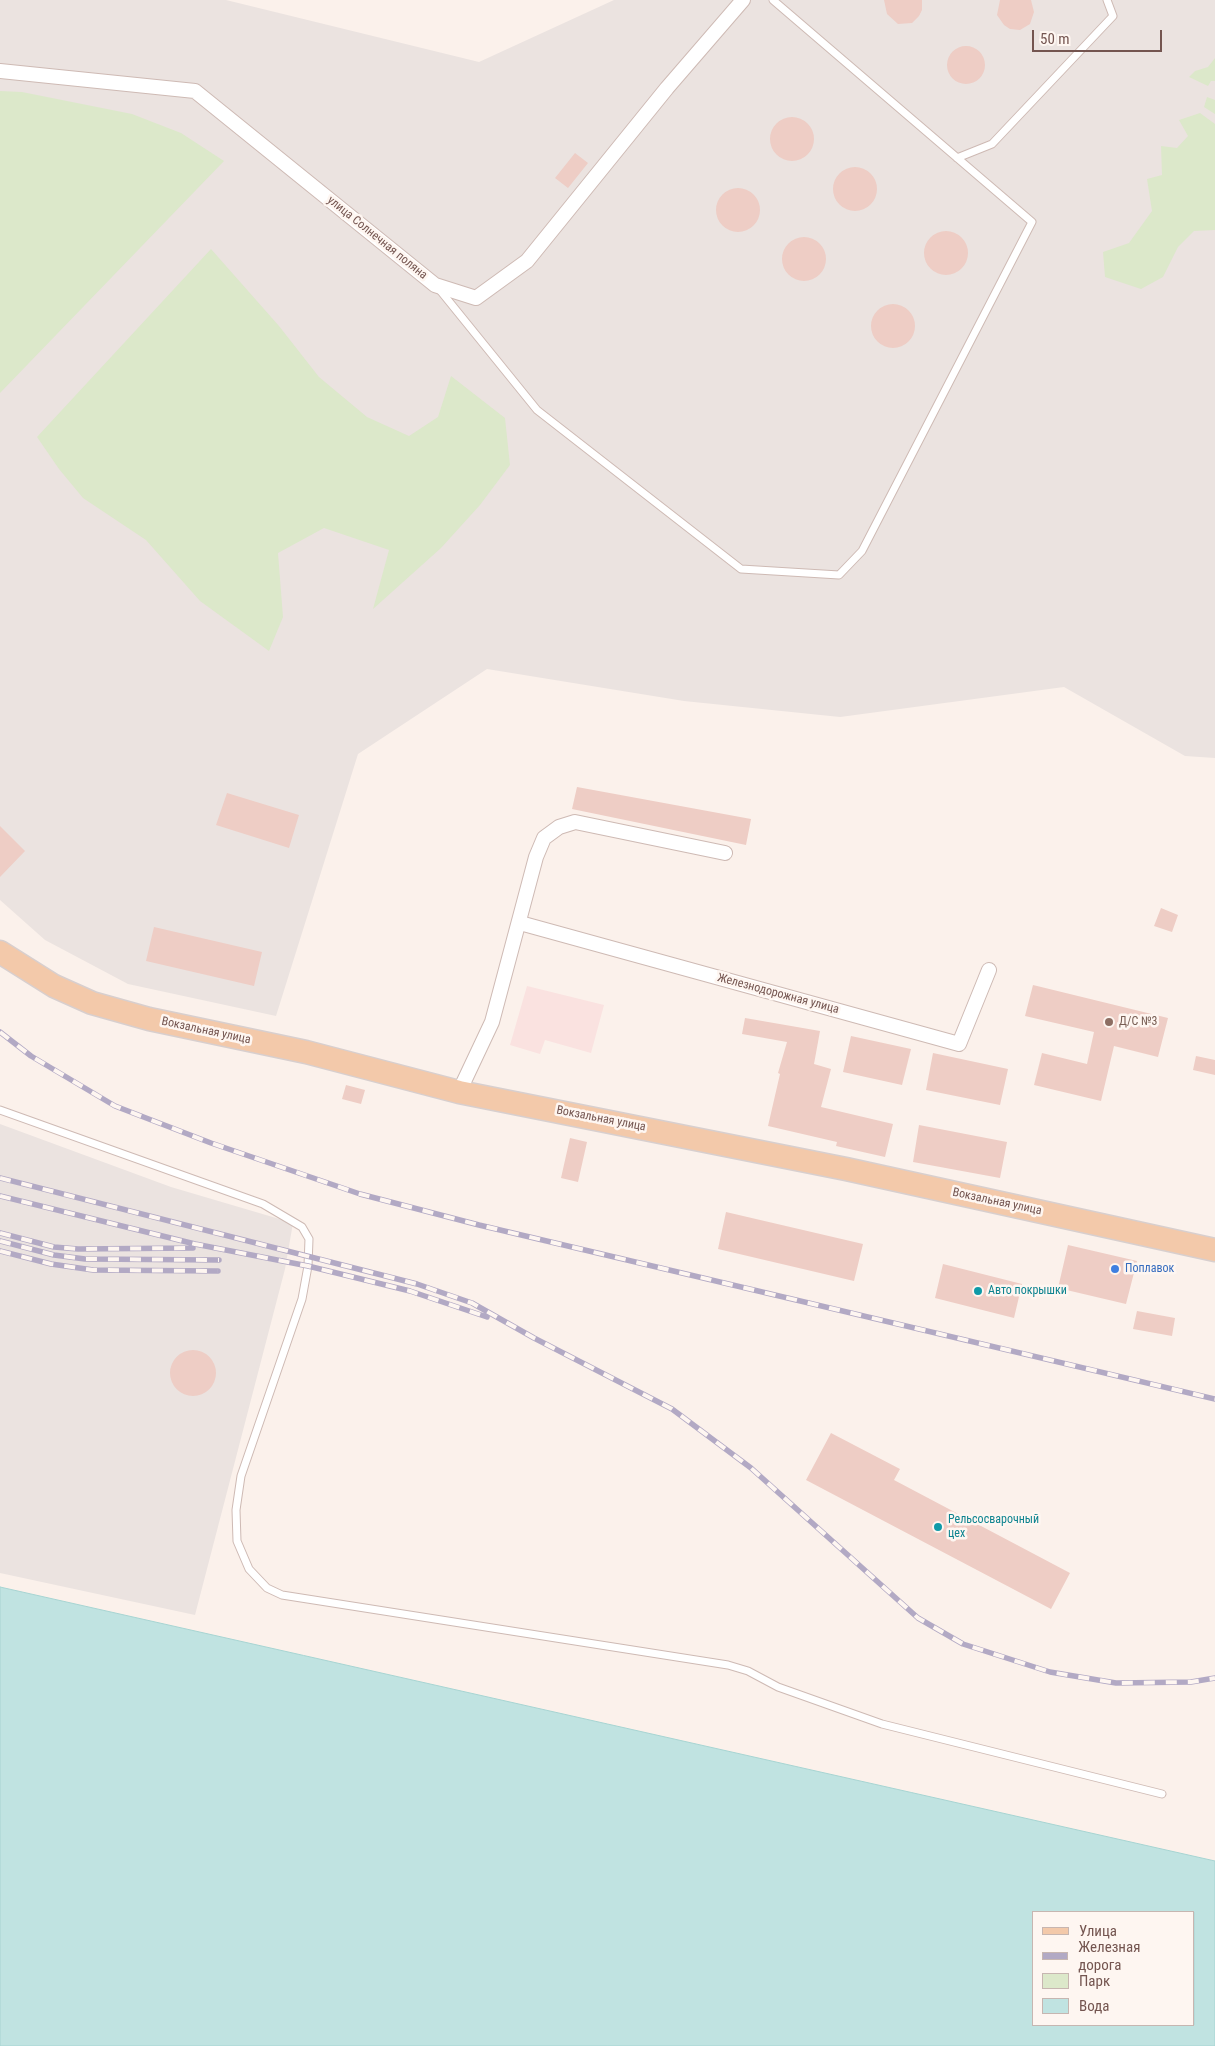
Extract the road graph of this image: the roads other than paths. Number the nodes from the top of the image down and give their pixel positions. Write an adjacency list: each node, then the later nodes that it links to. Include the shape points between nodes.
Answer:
1 (743, 0): 6 (street, улица Солнечная поляна, via 660,96 527,261 476,298)
2 (773, 0): 5 (lane)
3 (1106, 0): 5 (lane, via 1113,16 992,144)
4 (0, 71): 6 (street, улица Солнечная поляна, via 195,91)
5 (957, 158): 6 (lane, via 1032,222 862,550 839,574 741,569 537,410)
6 (435, 285)
7 (725, 853): 8 (street, via 575,822 559,827 544,838)
8 (520, 923): 10 (street, Железнодорожная улица, via 959,1044); 11 (street, via 492,1022)
9 (0, 952): 11 (main road, Вокзальная улица, via 54,986 92,1003 149,1019 306,1052)
10 (989, 970)
11 (459, 1092): 13 (main road, Вокзальная улица, via 846,1169)
12 (0, 1110): 14 (lane, via 262,1204 302,1226 309,1239 302,1299 241,1476 236,1510 237,1541 249,1569 267,1588 282,1595 728,1665 748,1671 778,1687 882,1724)
13 (1215, 1250)
14 (1162, 1794)

